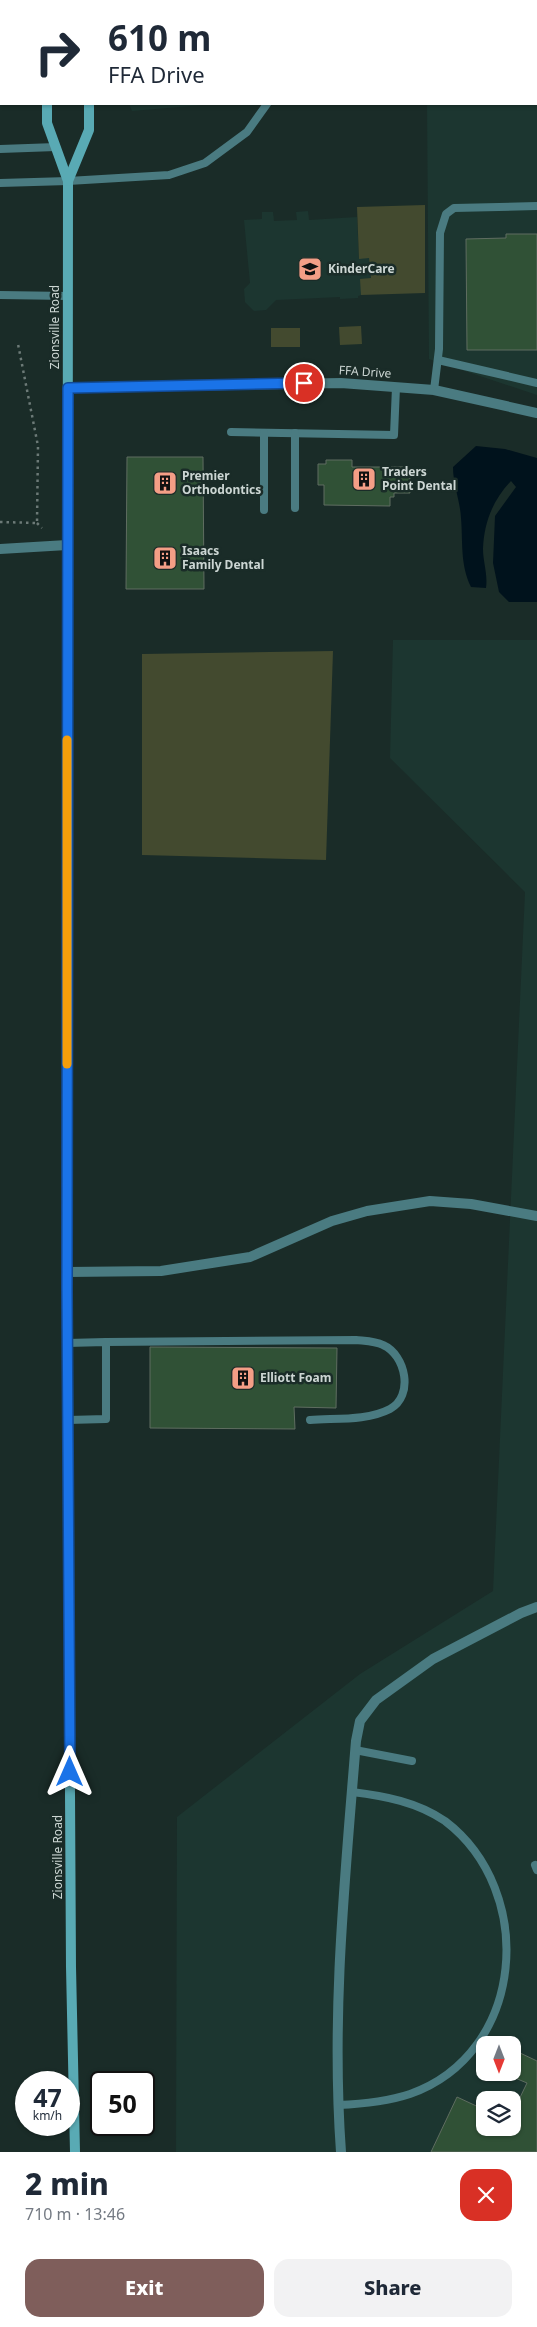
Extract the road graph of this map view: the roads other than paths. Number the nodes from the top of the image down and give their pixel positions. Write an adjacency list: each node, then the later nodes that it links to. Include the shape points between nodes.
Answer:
1 (47, 105): 4 (main road, Zionsville Road, via 47,123)
2 (89, 105): 6 (main road, Zionsville Road, via 89,130)
3 (266, 105): 6 (lane, via 247,132 205,162 169,175)
4 (56, 147): 5 (lane); 6 (main road, Zionsville Road)
5 (0, 149)
6 (68, 181): 7 (lane); 10 (main road, Zionsville Road)
7 (0, 183)
8 (537, 206): 11 (lane, via 454,208 446,214 440,233)
9 (0, 295): 10 (lane)
10 (68, 296): 14 (main road, Zionsville Road)
11 (438, 360): 12 (lane); 15 (lane)
12 (537, 382)
13 (396, 387): 14 (street, FFA Drive, via 341,383); 15 (street, FFA Drive); 19 (lane, via 394,435)
14 (68, 388): 22 (main road, Zionsville Road)
15 (434, 390): 16 (street, FFA Drive)
16 (537, 414)
17 (231, 432): 18 (lane)
18 (264, 433): 19 (lane); 21 (lane)
19 (295, 433): 20 (lane)
20 (296, 508)
21 (264, 510)
22 (67, 545): 23 (street); 25 (main road, Zionsville Road)
23 (0, 549)
24 (537, 1216): 25 (street, via 471,1204 430,1201 367,1211 332,1222 250,1257 161,1271)
25 (67, 1272): 27 (main road, Zionsville Road)
26 (106, 1342): 27 (lane); 28 (lane, via 106,1419); 29 (lane, via 356,1340 383,1345 393,1352 405,1375 399,1400 392,1408 369,1415)
27 (67, 1343): 28 (main road, Zionsville Road)
28 (68, 1420): 35 (main road, Zionsville Road)
29 (310, 1420)
30 (537, 1606): 31 (street, via 433,1659 376,1700 360,1721)
31 (355, 1750): 32 (lane); 33 (street)
32 (412, 1761)
33 (352, 1792): 34 (street, via 336,2023); 34 (lane, via 422,1808 465,1838 482,1858 505,1905 511,1955 501,2006 479,2043 455,2068 410,2094 385,2101)
34 (338, 2104): 36 (street)
35 (75, 2152)
36 (341, 2152)

